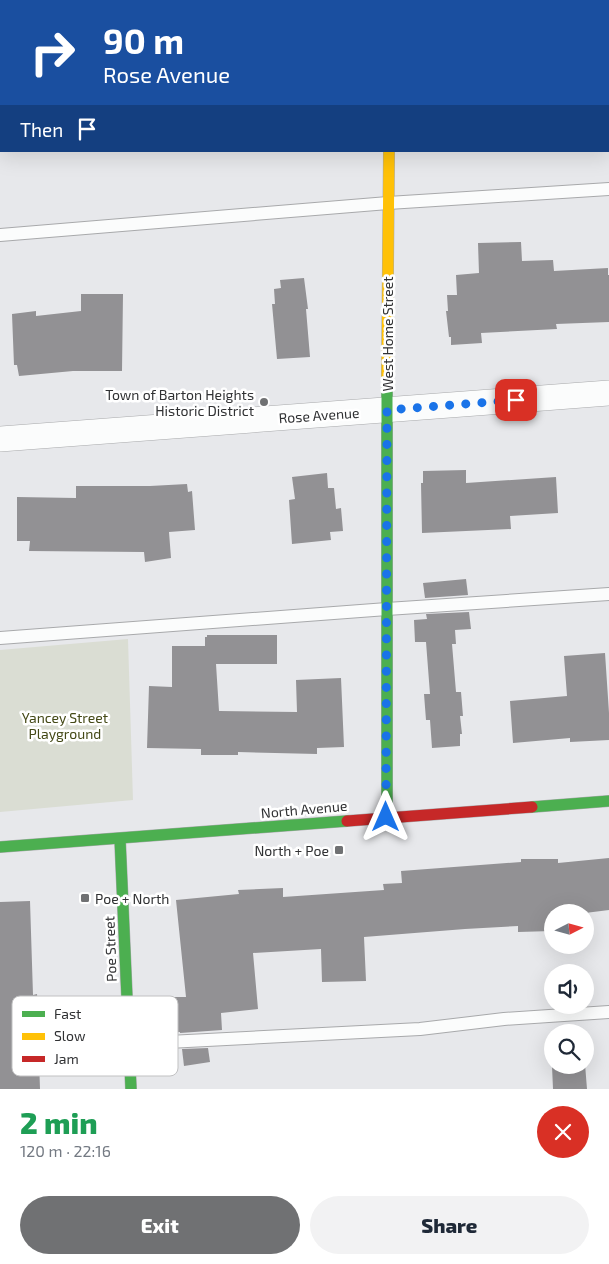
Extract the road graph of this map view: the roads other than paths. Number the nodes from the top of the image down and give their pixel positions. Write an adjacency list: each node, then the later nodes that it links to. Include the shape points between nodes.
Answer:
1 (389, 152): 3 (street, West Home Street)
2 (609, 189): 3 (lane)
3 (388, 203): 4 (lane); 6 (street, West Home Street)
4 (0, 236)
5 (609, 394): 6 (street, Rose Avenue)
6 (387, 410): 7 (street, Rose Avenue); 9 (street, West Home Street)
7 (0, 439)
8 (609, 594): 9 (lane)
9 (387, 609): 10 (lane); 12 (street, West Home Street)
10 (0, 638)
11 (609, 801): 12 (street, North Avenue)
12 (386, 817): 13 (street, North Avenue)
13 (120, 838): 14 (street, North Avenue); 15 (street, Poe Street)
14 (0, 847)
15 (127, 996)
16 (609, 1012): 17 (lane, via 420,1029)
17 (178, 1041)
18 (130, 1076): 19 (street, Poe Street)
19 (131, 1089)

